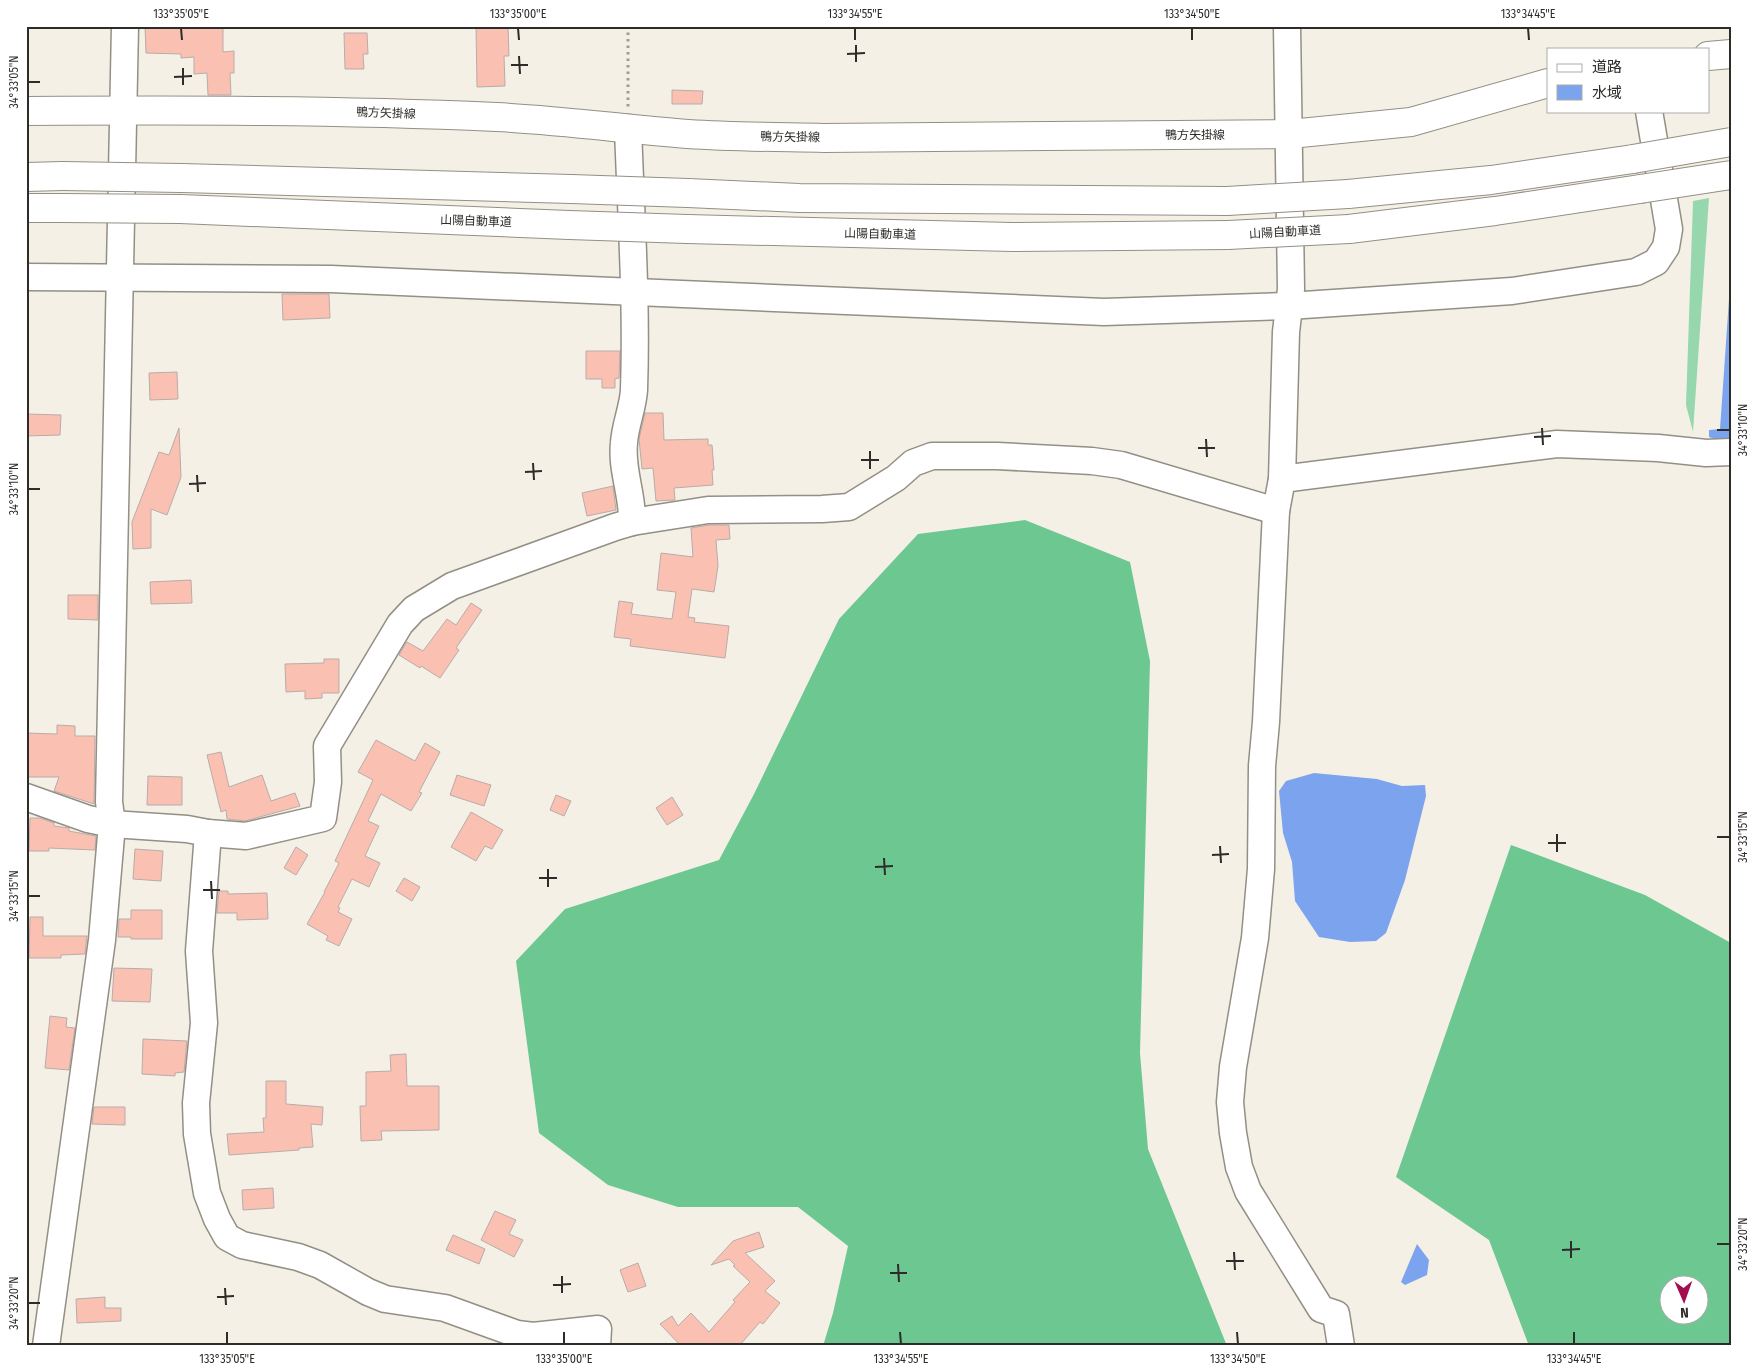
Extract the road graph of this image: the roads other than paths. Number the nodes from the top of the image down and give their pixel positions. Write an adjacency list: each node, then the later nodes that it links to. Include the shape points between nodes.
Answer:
1 (125, 26): 6 (street)
2 (1287, 26): 10 (street)
3 (1731, 54): 4 (main road)
4 (1710, 56)
5 (1547, 83): 10 (main road, 鴨方矢掛線, via 1411,122)
6 (124, 110): 7 (main road, 鴨方矢掛線); 9 (main road, 鴨方矢掛線, via 478,116); 15 (street)
7 (26, 111)
8 (1649, 112): 18 (street, via 1669,229 1666,247 1656,262 1636,272 1512,291)
9 (628, 128): 10 (main road, 鴨方矢掛線, via 687,134 824,138); 17 (street)
10 (1290, 134): 18 (street)
11 (1731, 142): 13 (main road, bridge, via 1491,180 1348,194 1227,201 799,198 181,178)
12 (1731, 175): 14 (main road, 山陽自動車道, bridge, via 1495,211 1349,229 1228,235 1012,237 686,229 180,209)
13 (26, 177)
14 (26, 208)
15 (120, 276): 16 (street); 17 (street, via 331,278); 24 (street)
16 (26, 277)
17 (633, 293): 18 (street, via 1104,312); 22 (street, via 634,392 624,449)
18 (1289, 306): 20 (street)
19 (1731, 452): 20 (street, via 1558,444)
20 (1282, 479): 21 (street)
21 (1276, 511): 22 (street, via 1121,465 997,456 932,456 913,463 896,478 850,507 708,510); 28 (street, via 1262,766 1261,869 1255,938 1230,1102 1239,1167 1248,1191 1321,1309 1336,1314)
22 (632, 522): 25 (street, via 452,586 414,609 400,624 327,746 328,782 322,818 246,836)
23 (26, 797): 24 (street)
24 (112, 824): 25 (street); 26 (street, via 102,940)
25 (208, 833): 27 (street, via 199,951 204,1023 196,1103 197,1134 207,1193 216,1219 227,1237 242,1245 320,1265 385,1299 445,1308 517,1334 533,1336 598,1329)
26 (46, 1346)
27 (597, 1346)
28 (1341, 1346)

